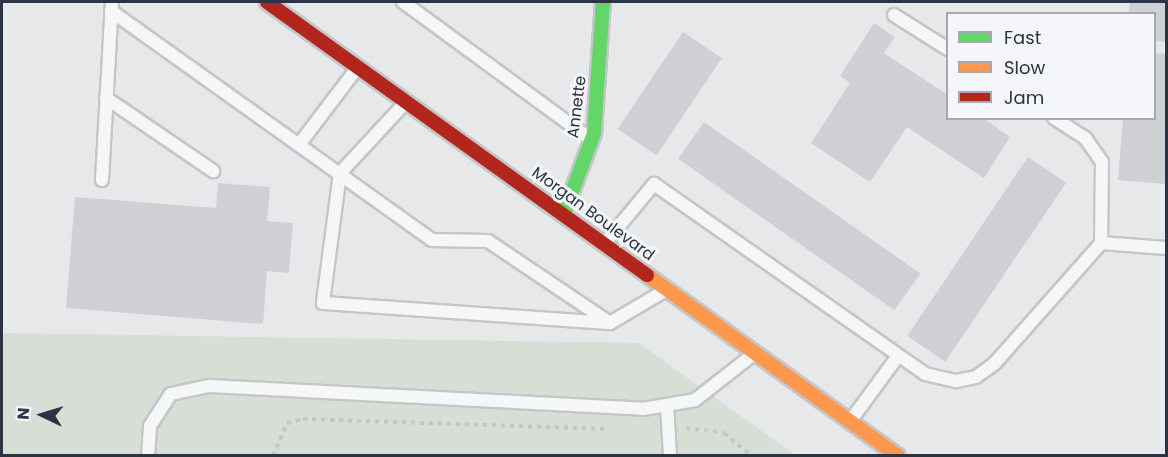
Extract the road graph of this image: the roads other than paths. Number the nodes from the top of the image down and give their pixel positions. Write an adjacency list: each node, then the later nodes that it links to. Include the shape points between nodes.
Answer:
1 (267, 2): 7 (main road, Morgan Boulevard)
2 (403, 2): 11 (lane)
3 (603, 2): 11 (main road, Annette)
4 (112, 6): 8 (lane); 12 (lane)
5 (894, 15): 6 (lane)
6 (946, 48)
7 (358, 67): 9 (main road, Morgan Boulevard); 12 (lane)
8 (106, 98): 13 (lane); 15 (lane)
9 (406, 102): 14 (lane); 16 (main road, Morgan Boulevard)
10 (1057, 120): 18 (lane, via 1085,138 1102,162)
11 (591, 140): 16 (main road, Annette)
12 (301, 142): 14 (lane)
13 (213, 171)
14 (340, 173): 21 (lane, via 432,240 488,241); 21 (lane, via 323,303)
15 (102, 180)
16 (564, 213): 17 (main road, Morgan Boulevard)
17 (605, 243): 20 (main road, Morgan Boulevard); 23 (lane, via 654,184)
18 (1101, 243): 19 (lane); 23 (lane, via 995,363 976,377 956,381 925,374)
19 (1167, 248)
20 (668, 290): 21 (lane); 22 (main road, Morgan Boulevard)
21 (610, 323)
22 (755, 353): 24 (lane, via 695,400); 25 (main road, Morgan Boulevard)
23 (898, 356): 25 (lane)
24 (667, 405): 26 (lane, via 643,409 210,386 171,394 150,426); 27 (lane)
25 (850, 421): 28 (main road, Morgan Boulevard)
26 (148, 456)
27 (670, 456)
28 (898, 456)

